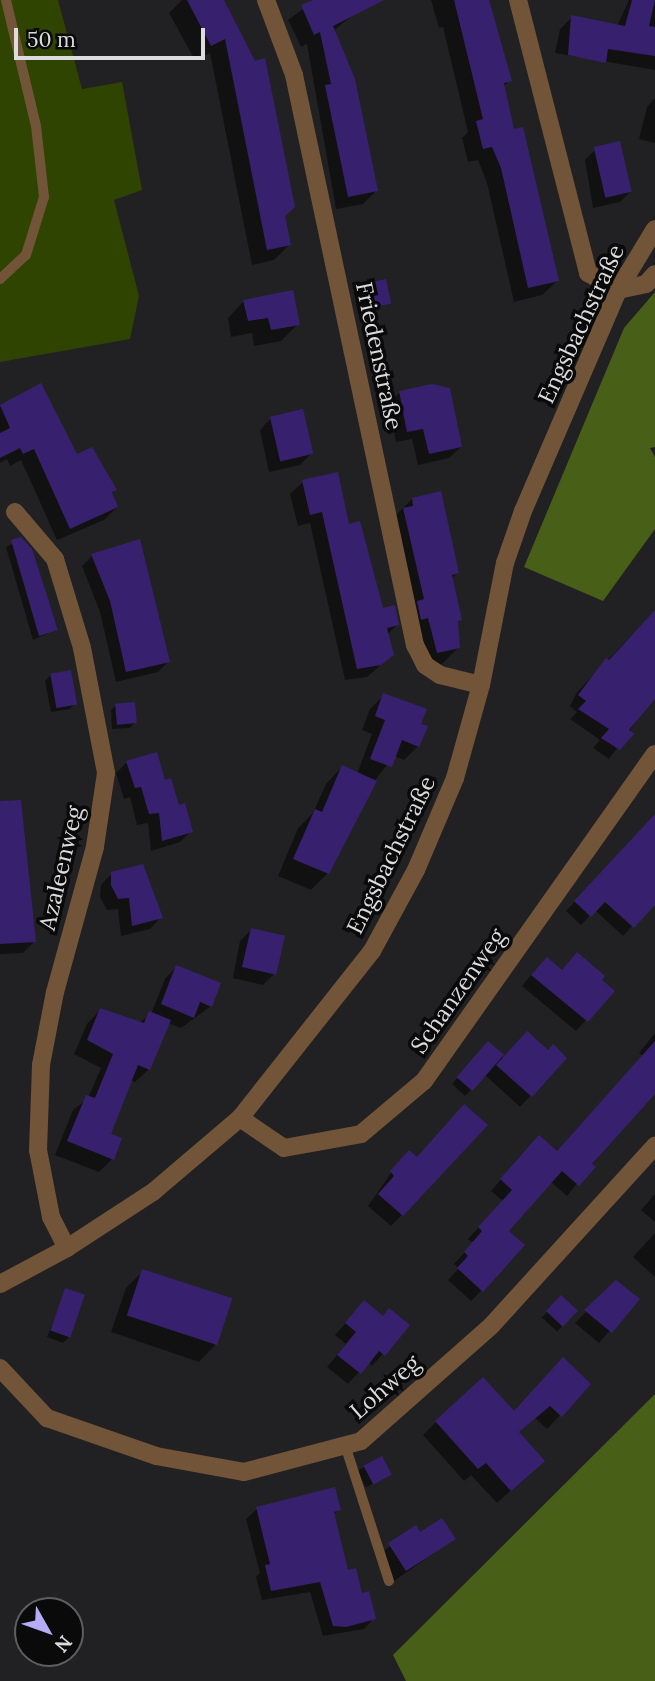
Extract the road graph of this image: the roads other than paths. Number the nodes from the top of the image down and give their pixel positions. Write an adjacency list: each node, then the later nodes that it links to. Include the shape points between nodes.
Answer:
1 (6, 0): 6 (lane, via 36,126 44,197 26,255)
2 (266, 0): 9 (street, Friedenstraße, via 294,75 415,645 425,665 440,675)
3 (518, 0): 7 (street, via 588,273)
4 (655, 229): 7 (street, Engsbachstraße)
5 (655, 274): 7 (street, via 646,284)
6 (0, 279)
7 (618, 290): 9 (street, Engsbachstraße, via 523,511 505,563)
8 (15, 512): 13 (street, Azaleenweg, via 55,559 82,648 106,773 95,848 55,992 41,1065 38,1150 51,1217)
9 (481, 685): 11 (street, Engsbachstraße, via 455,778 416,870 372,951)
10 (655, 754): 11 (street, Schanzenweg, via 424,1081 360,1134 284,1148)
11 (240, 1118): 13 (street, Engsbachstraße, via 153,1192)
12 (655, 1146): 16 (street, Lohweg, via 491,1326 360,1441)
13 (67, 1248): 14 (street, Engsbachstraße)
14 (0, 1284)
15 (0, 1368): 16 (street, Lohweg, via 47,1418 156,1456 244,1472)
16 (345, 1446): 17 (lane)
17 (389, 1581)

